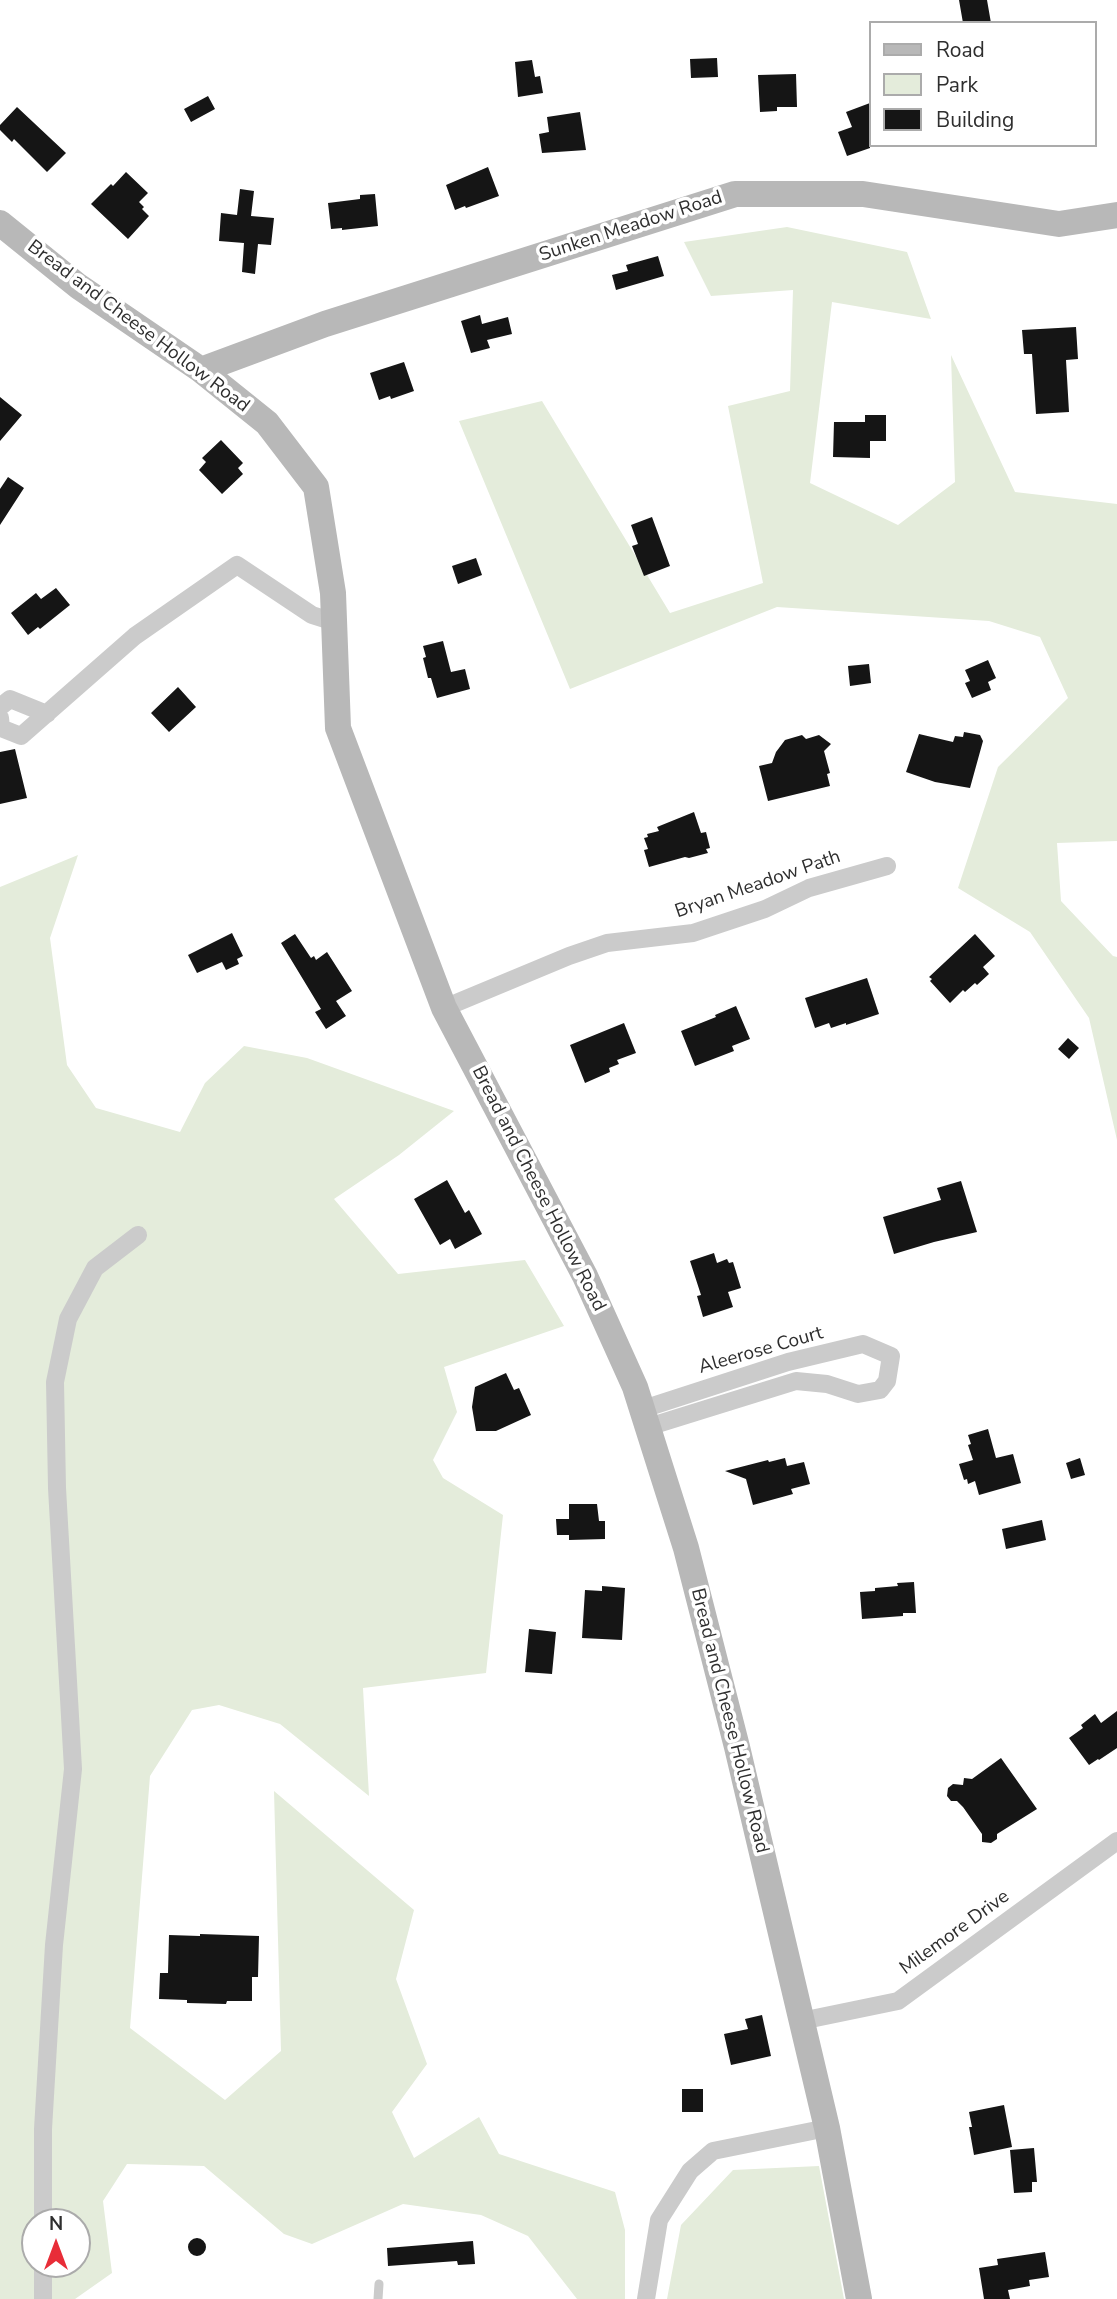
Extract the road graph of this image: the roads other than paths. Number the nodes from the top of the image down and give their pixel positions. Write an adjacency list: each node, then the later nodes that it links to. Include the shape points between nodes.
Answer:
1 (1117, 215): 3 (main road, Sunken Meadow Road, via 1059,224 863,194 735,194 325,324)
2 (0, 223): 3 (main road, Bread and Cheese Hollow Road, via 78,286)
3 (201, 370): 4 (main road, Bread and Cheese Hollow Road, via 267,423 316,487)
4 (334, 622): 6 (street, via 312,615 237,565 135,636); 9 (main road, Bread and Cheese Hollow Road, via 338,728)
5 (0, 707): 6 (street, via 10,699)
6 (47, 714): 7 (street, via 21,736 1,728)
7 (0, 718)
8 (887, 866): 9 (street, Bryan Meadow Path, via 808,888 765,909 693,933 607,943)
9 (444, 1008): 11 (main road, Bread and Cheese Hollow Road, via 585,1276)
10 (138, 1235): 15 (street, via 94,1268 68,1319 55,1382 72,1769 53,1958)
11 (646, 1418): 11 (street, Aleerose Court, via 796,1381 858,1394 880,1390 887,1381 891,1356 863,1344 788,1362); 13 (main road, Bread and Cheese Hollow Road, via 686,1548)
12 (1117, 1841): 13 (street, Milemore Drive, via 898,2001)
13 (801, 2021): 14 (main road, Bread and Cheese Hollow Road)
14 (827, 2128): 20 (street, via 713,2151 690,2171 659,2220); 21 (main road, Bread and Cheese Hollow Road)
15 (43, 2208)
16 (43, 2278): 18 (street)
17 (379, 2284): 19 (lane)
18 (43, 2299)
19 (378, 2299)
20 (646, 2299)
21 (859, 2299)

